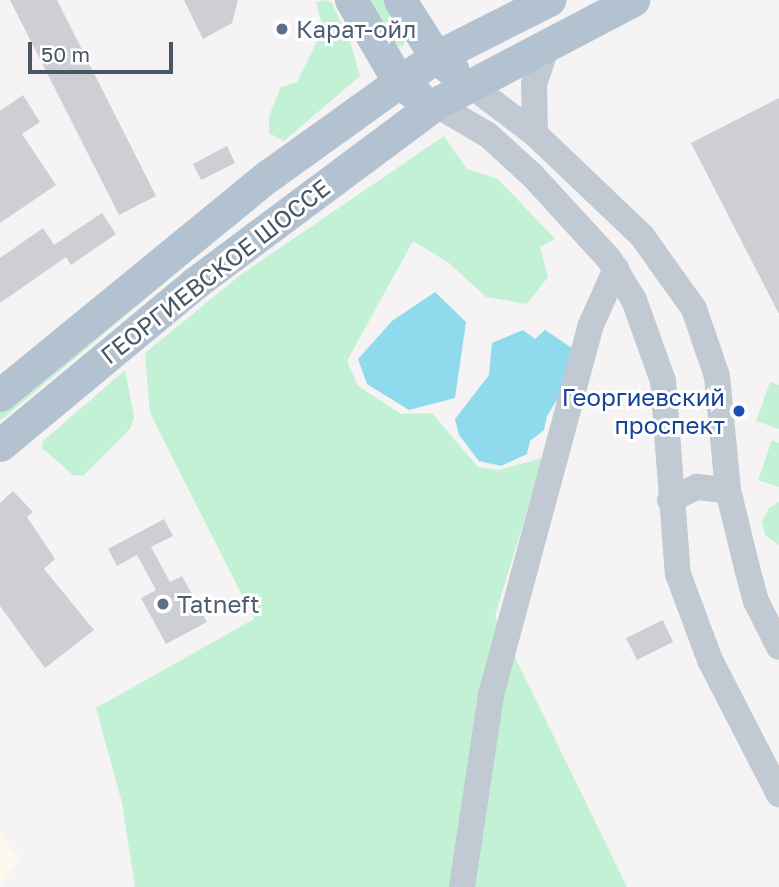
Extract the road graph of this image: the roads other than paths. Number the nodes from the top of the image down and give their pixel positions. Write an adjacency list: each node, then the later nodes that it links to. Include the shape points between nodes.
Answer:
1 (351, 0): 7 (main road)
2 (400, 0): 6 (main road)
3 (549, 0): 6 (main road)
4 (632, 0): 5 (main road)
5 (548, 43): 8 (main road); 10 (street, via 533,91)
6 (436, 57): 7 (main road); 8 (main road)
7 (399, 82): 9 (main road); 12 (main road, ГЕОРГИЕВСКОЕ ШОССЕ, via 268,176)
8 (469, 84): 9 (main road); 10 (street)
9 (435, 103): 11 (street, via 488,135 515,159); 13 (main road, ГЕОРГИЕВСКОЕ ШОССЕ, via 195,283)
10 (536, 134): 14 (street, via 655,251 694,309 717,376)
11 (616, 270): 15 (street, via 649,334 663,381); 18 (street, via 590,327 491,695)
12 (0, 395)
13 (0, 445)
14 (728, 490): 15 (street, via 697,487); 16 (street, via 756,601)
15 (670, 500): 17 (street, via 678,574 691,618)
16 (779, 647)
17 (779, 794)
18 (461, 887)

